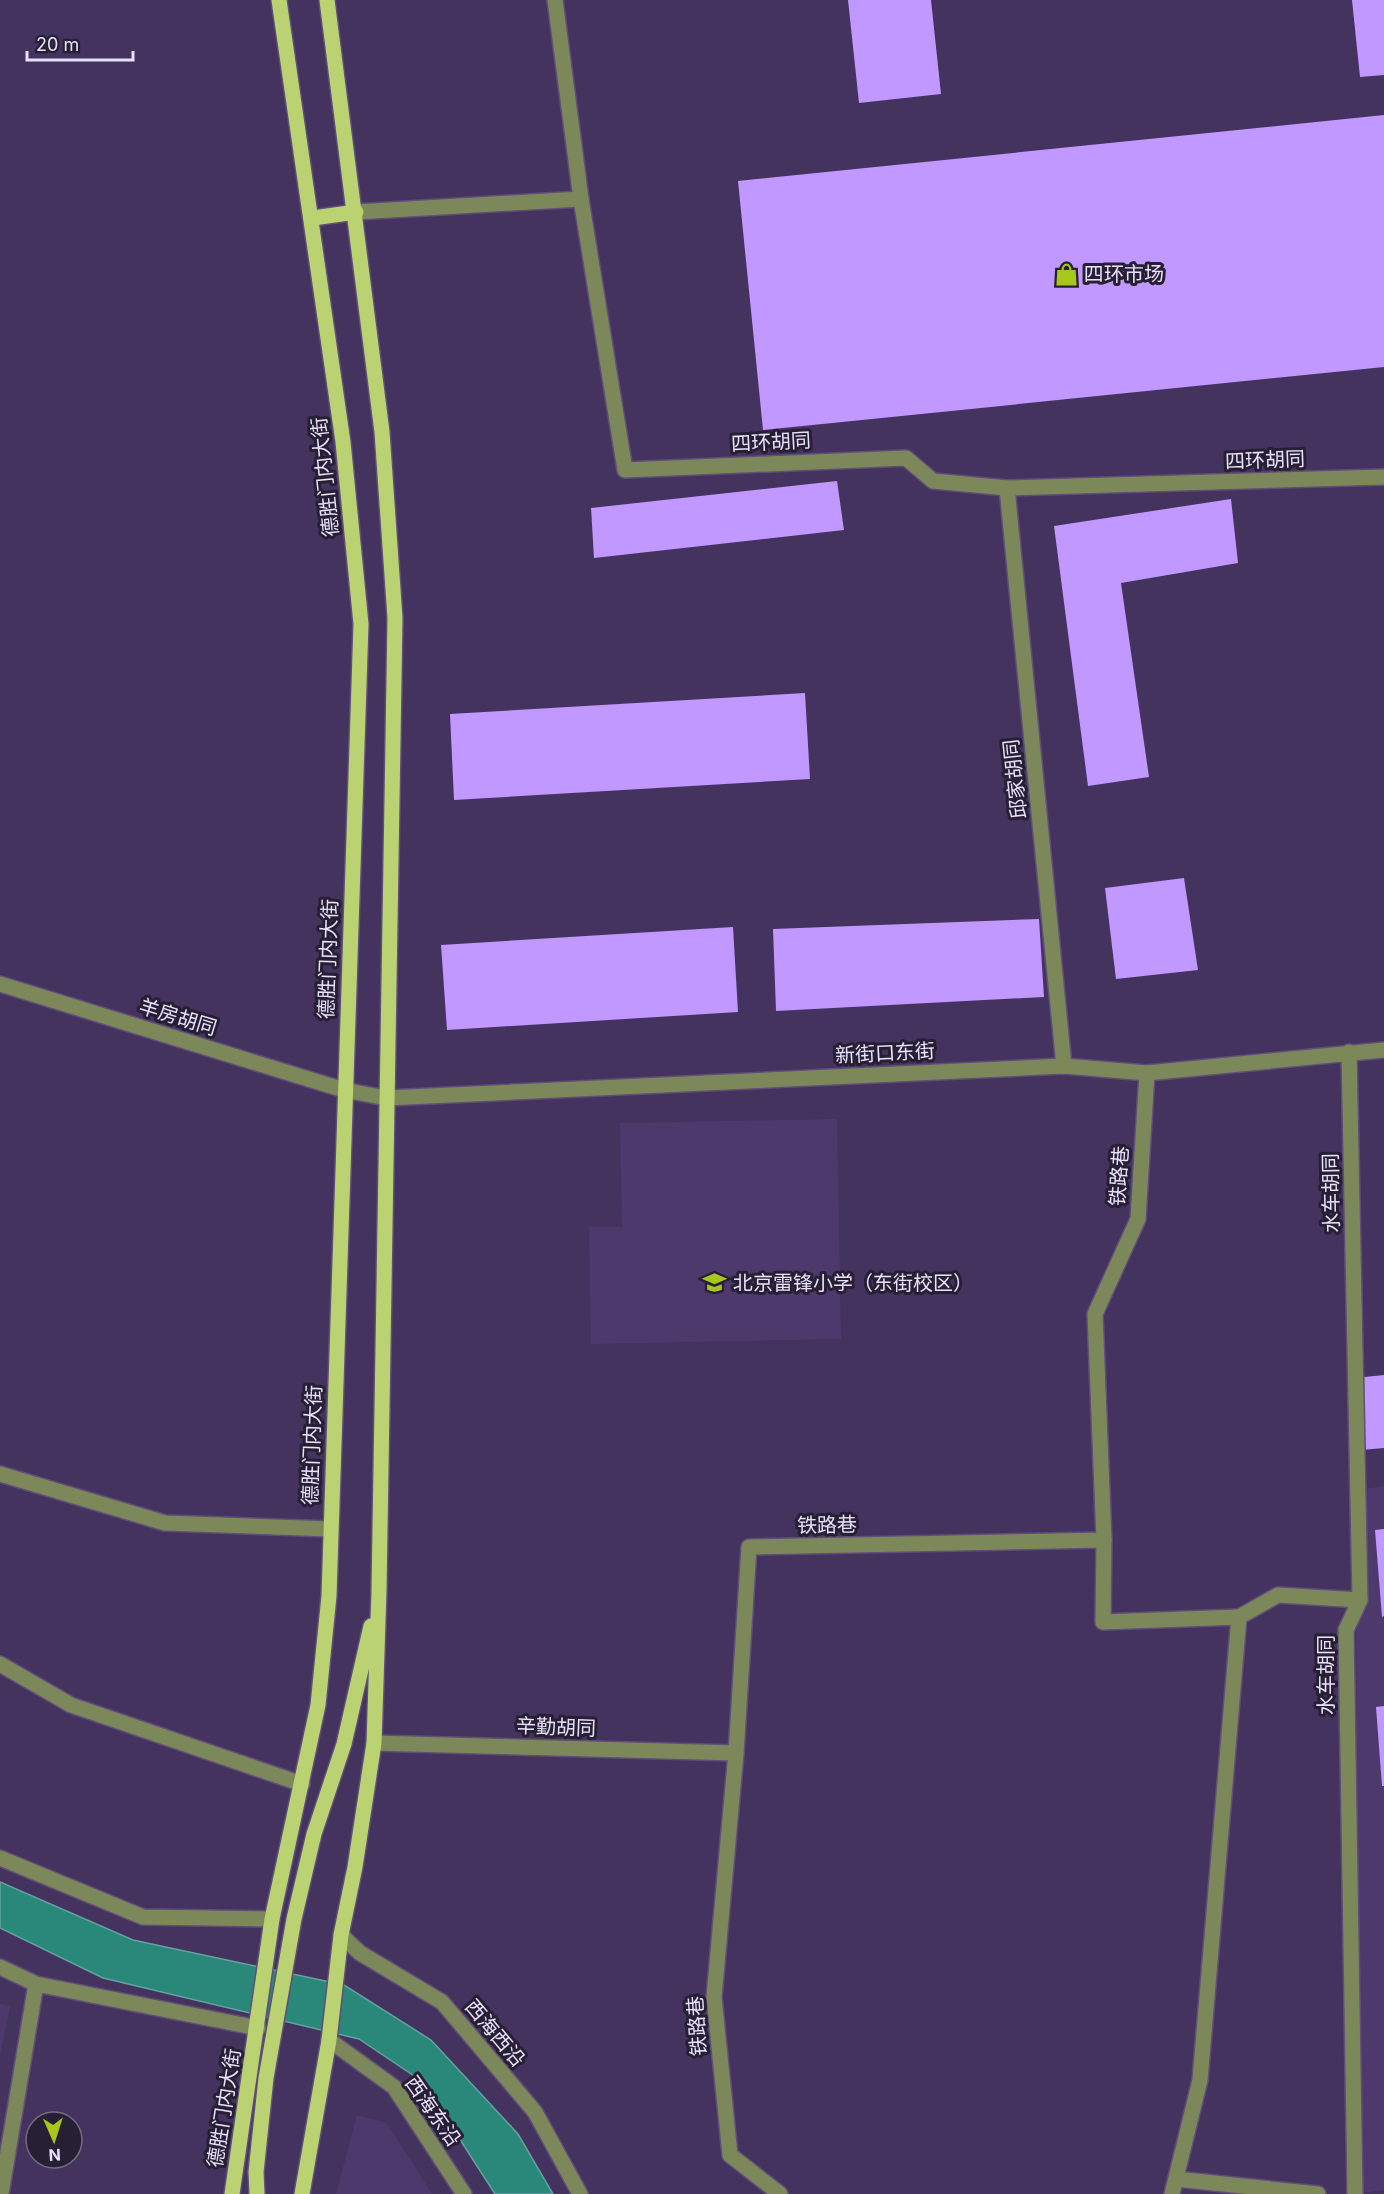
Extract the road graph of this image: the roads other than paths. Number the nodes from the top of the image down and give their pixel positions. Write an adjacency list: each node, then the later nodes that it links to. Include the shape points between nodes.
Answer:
1 (279, 0): 6 (main road, 德胜门内大街)
2 (327, 0): 5 (main road)
3 (555, 0): 4 (street, 四环胡同)
4 (580, 199): 5 (street); 8 (street, 四环胡同, via 625,470 906,458 933,482)
5 (356, 212): 6 (main road); 15 (main road, via 382,432 394,618)
6 (313, 218): 14 (main road, 德胜门内大街, via 344,442 361,624)
7 (1384, 477): 8 (street, 四环胡同)
8 (1007, 488): 12 (street, 邱家胡同)
9 (0, 984): 14 (street, 羊房胡同)
10 (1384, 1050): 11 (street, 新街口东街)
11 (1349, 1052): 13 (street, 新街口东街); 20 (street, 水车胡同)
12 (1064, 1066): 13 (street, 新街口东街); 15 (street, 新街口东街)
13 (1147, 1073): 18 (street, 铁路巷, via 1137,1219 1095,1314)
14 (344, 1090): 15 (street, 羊房胡同); 17 (main road, 德胜门内大街)
15 (387, 1098): 19 (main road)
16 (0, 1474): 17 (street, via 165,1523)
17 (330, 1530): 25 (main road, 德胜门内大街, via 329,1596 318,1705)
18 (1104, 1540): 21 (street, via 1103,1622); 24 (street, 铁路巷, via 749,1547)
19 (379, 1591): 23 (main road); 36 (main road, 德胜门内大街, via 344,1744 314,1834 294,1919 273,2032 256,2172)
20 (1360, 1600): 21 (street, via 1278,1595); 42 (street, 水车胡同, via 1346,1630)
21 (1239, 1617): 33 (street, via 1200,2080)
22 (0, 1664): 25 (street, via 71,1705)
23 (374, 1743): 24 (street, 辛勤胡同); 28 (main road)
24 (736, 1753): 40 (street, 铁路巷, via 715,2008 730,2155)
25 (302, 1784): 27 (main road, 德胜门内大街)
26 (0, 1858): 27 (street, via 143,1917)
27 (272, 1920): 31 (main road, 德胜门内大街)
28 (341, 1935): 32 (main road); 39 (street, 西海西沿, via 360,1953 442,2002 535,2112)
29 (0, 1967): 30 (street)
30 (36, 1984): 31 (street); 34 (street)
31 (258, 2028): 35 (main road, 德胜门内大街)
32 (329, 2040): 37 (main road); 38 (street, 西海东沿, via 394,2087)
33 (1174, 2186): 41 (street)
34 (1, 2194)
35 (232, 2194)
36 (257, 2194)
37 (302, 2194)
38 (464, 2194)
39 (579, 2194)
40 (780, 2194)
41 (1318, 2194)
42 (1354, 2194)

